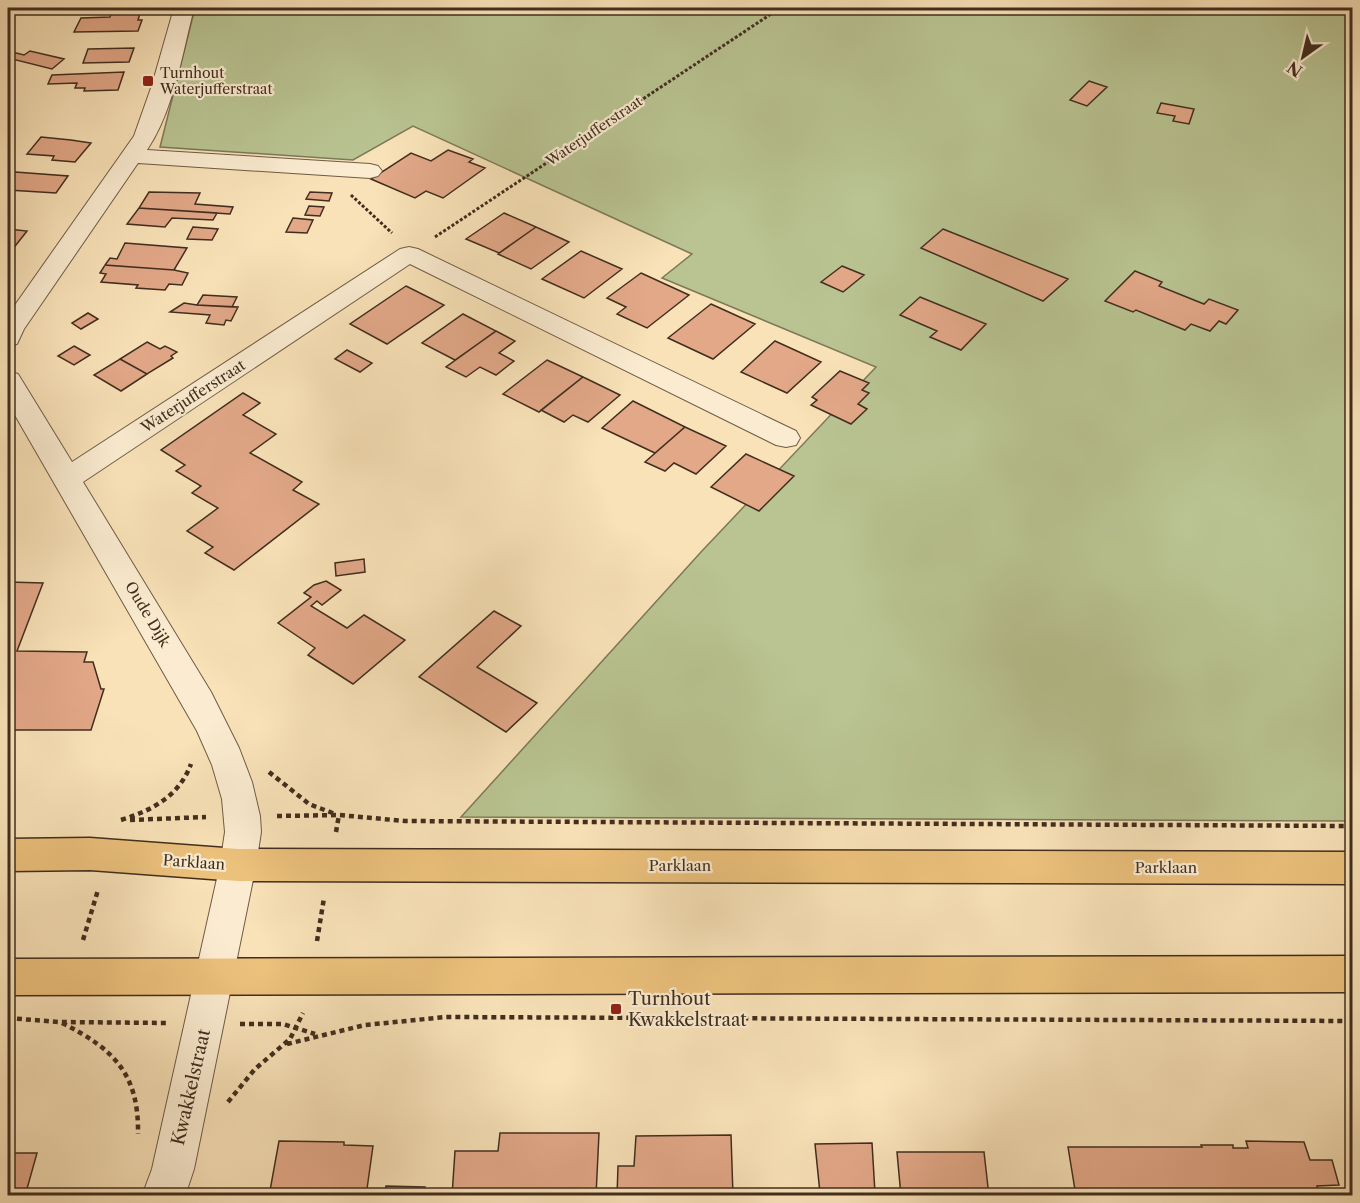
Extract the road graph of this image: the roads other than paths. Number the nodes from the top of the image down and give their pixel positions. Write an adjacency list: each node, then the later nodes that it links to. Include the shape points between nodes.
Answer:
1 (184, 8): 2 (street, via 145,136)
2 (130, 156): 3 (street); 4 (street)
3 (370, 171)
4 (8, 338)
5 (8, 380): 7 (street, Oude Dijk)
6 (786, 438): 7 (street, Waterjufferstraat, via 411,253)
7 (67, 479): 9 (street, Oude Dijk, via 207,715 225,754 243,831)
8 (8, 855): 9 (main road, Parklaan, via 108,856)
9 (238, 865): 10 (main road, Parklaan); 13 (street, Kwakkelstraat)
10 (1353, 868)
11 (1353, 974): 13 (main road)
12 (8, 977): 13 (main road)
13 (215, 978): 14 (street, Kwakkelstraat, via 173,1169)
14 (163, 1196)

